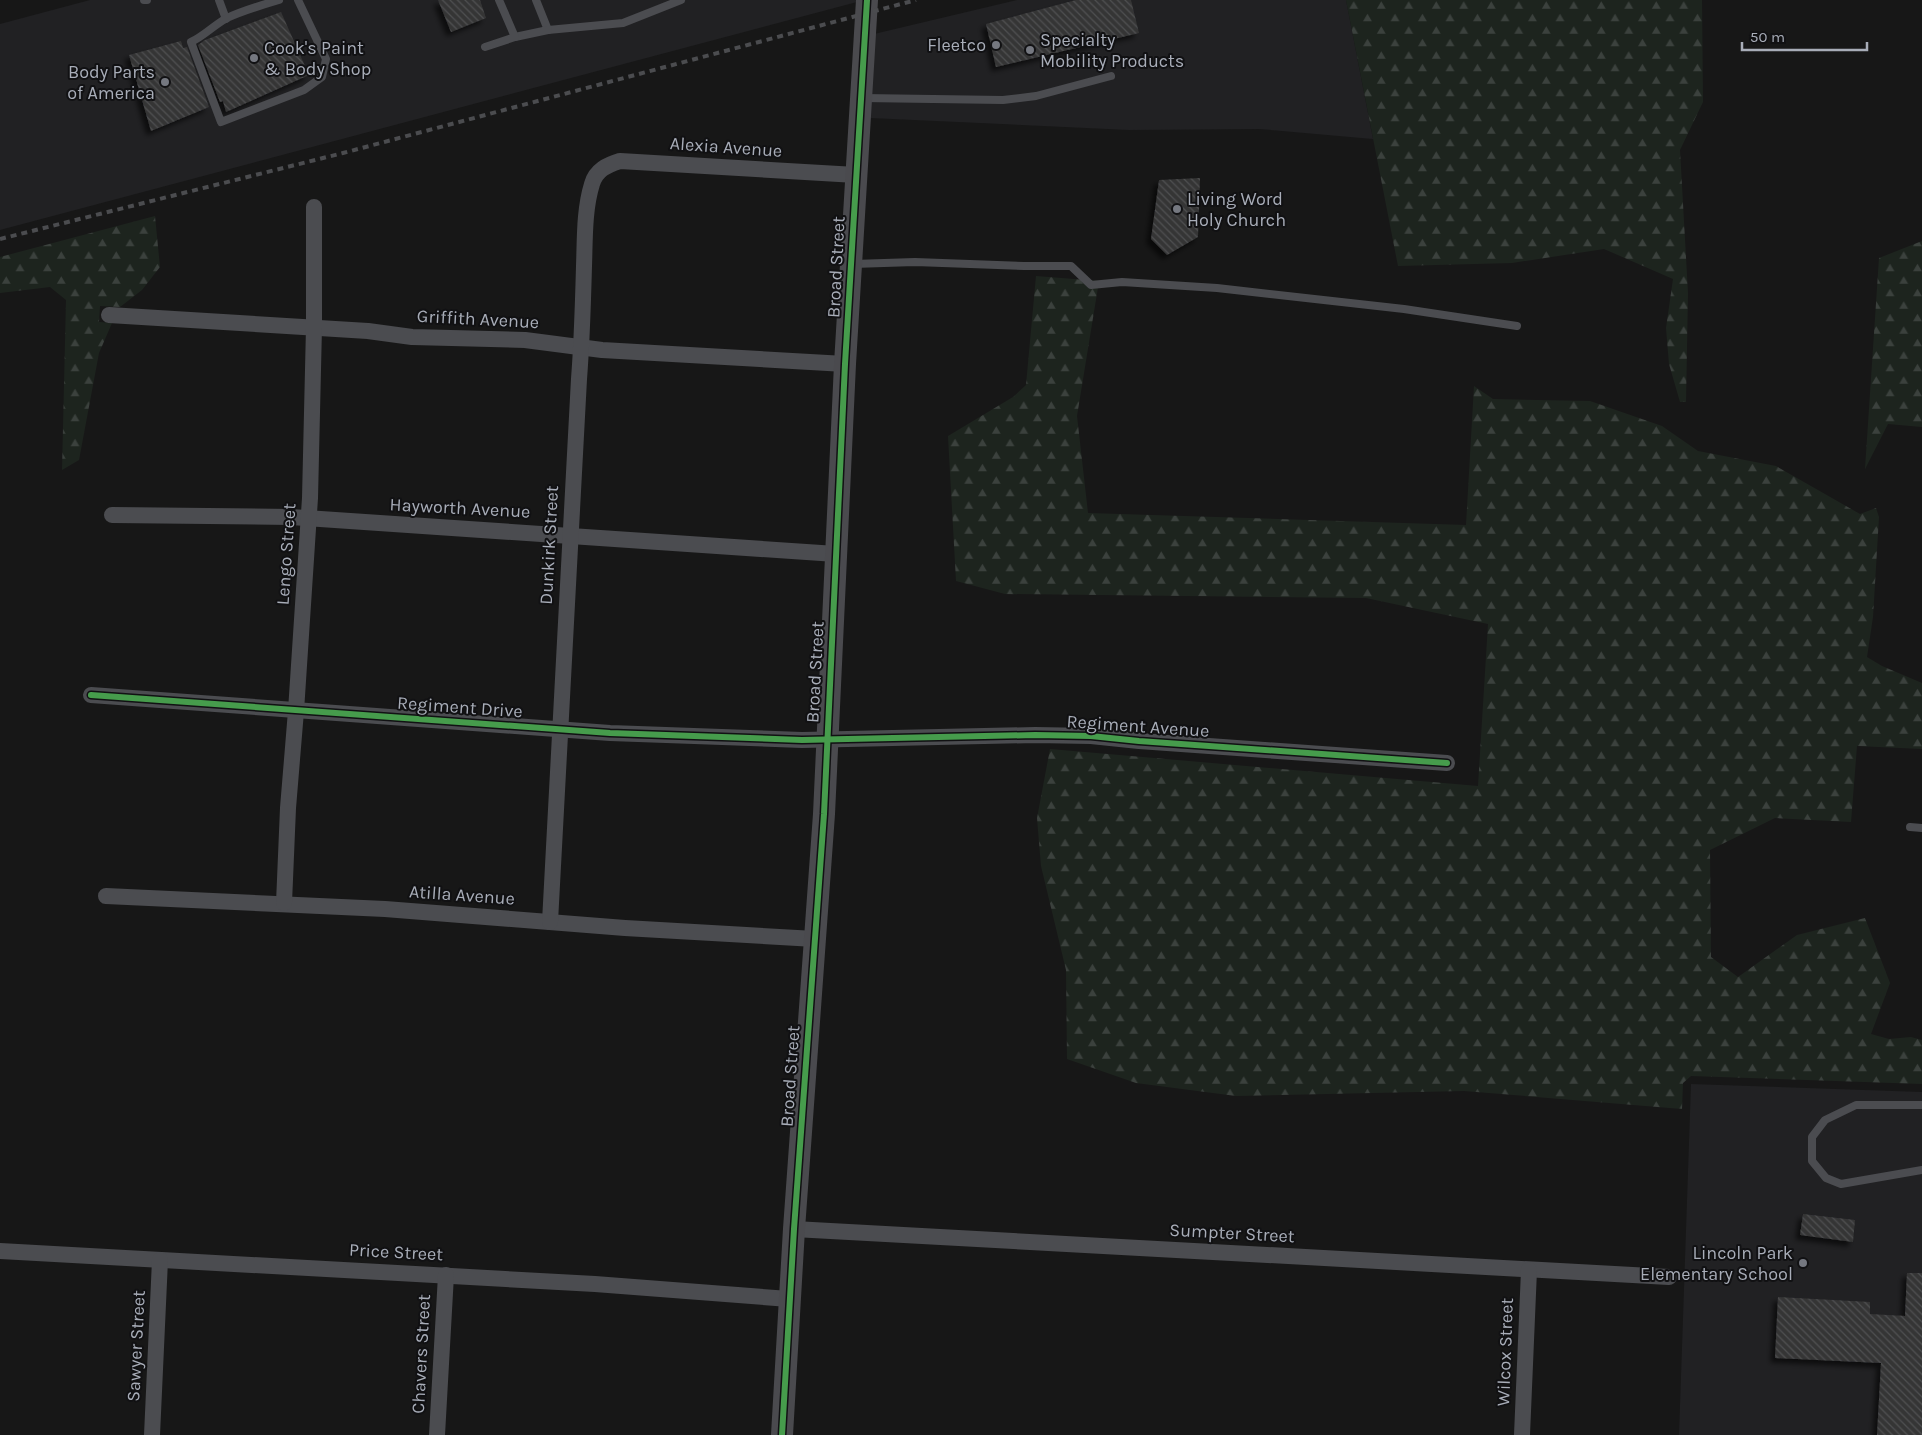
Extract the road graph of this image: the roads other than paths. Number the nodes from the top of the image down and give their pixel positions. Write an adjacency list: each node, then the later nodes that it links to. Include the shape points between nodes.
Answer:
1 (144, 0): 2 (lane)
2 (148, 0)
3 (219, 0): 10 (lane)
4 (279, 0): 10 (lane)
5 (298, 0): 10 (lane, via 326,59 322,77 304,90 221,122 191,42)
6 (499, 0): 12 (lane)
7 (536, 0): 11 (lane)
8 (681, 0): 11 (lane, via 623,23)
9 (867, 0): 15 (street, Broad Street)
10 (226, 19)
11 (548, 30): 12 (lane)
12 (515, 37): 13 (lane)
13 (484, 47)
14 (1111, 76): 15 (lane, via 1036,96 1003,100)
15 (861, 98): 17 (street, Broad Street)
16 (597, 173): 17 (street, Alexia Avenue, via 608,164 620,161); 23 (street, Dunkirk Street, via 588,201)
17 (856, 175): 19 (street, Broad Street)
18 (314, 207): 22 (street, Lengo Street)
19 (851, 264): 21 (lane, via 915,262 1070,266 1091,285 1122,282 1217,288 1404,309); 24 (street, Broad Street)
20 (109, 314): 22 (street, Griffith Avenue)
21 (1517, 326)
22 (314, 328): 23 (street, Griffith Avenue); 26 (street, Lengo Street)
23 (581, 346): 24 (street, Griffith Avenue, via 602,350); 27 (street, Dunkirk Street)
24 (845, 364): 28 (street, Broad Street)
25 (112, 515): 26 (street, Hayworth Avenue)
26 (308, 519): 27 (street, Hayworth Avenue); 30 (street, Lengo Street)
27 (569, 536): 28 (street, Hayworth Avenue); 31 (street, Dunkirk Street)
28 (836, 554): 32 (street, Broad Street)
29 (91, 695): 30 (street, Regiment Drive)
30 (296, 711): 31 (street, Regiment Drive); 37 (street, Lengo Street)
31 (560, 728): 32 (street, Regiment Drive, via 610,733); 38 (street, Dunkirk Street)
32 (827, 739): 33 (street, Regiment Avenue, via 1090,736); 39 (street, Broad Street)
33 (1447, 763)
34 (1910, 827): 35 (lane)
35 (1922, 828)
36 (106, 896): 37 (street, Atilla Avenue)
37 (284, 903): 38 (street, Atilla Avenue)
38 (550, 922): 39 (street, Atilla Avenue)
39 (815, 939): 42 (street, Broad Street)
40 (1922, 1105): 41 (lane, via 1856,1105 1825,1120 1812,1137 1812,1161 1826,1178 1841,1184)
41 (1922, 1170)
42 (794, 1229): 45 (street, Sumpter Street); 48 (street, Broad Street)
43 (0, 1251): 44 (street, Price Street)
44 (160, 1260): 46 (street, Price Street); 49 (street, Sawyer Street)
45 (1529, 1270): 47 (street, Sumpter Street); 52 (street, Wilcox Street)
46 (446, 1275): 48 (street, Price Street); 50 (street, Chavers Street)
47 (1669, 1277)
48 (789, 1299): 51 (street, Broad Street)
49 (152, 1435)
50 (437, 1435)
51 (782, 1435)
52 (1522, 1435)

